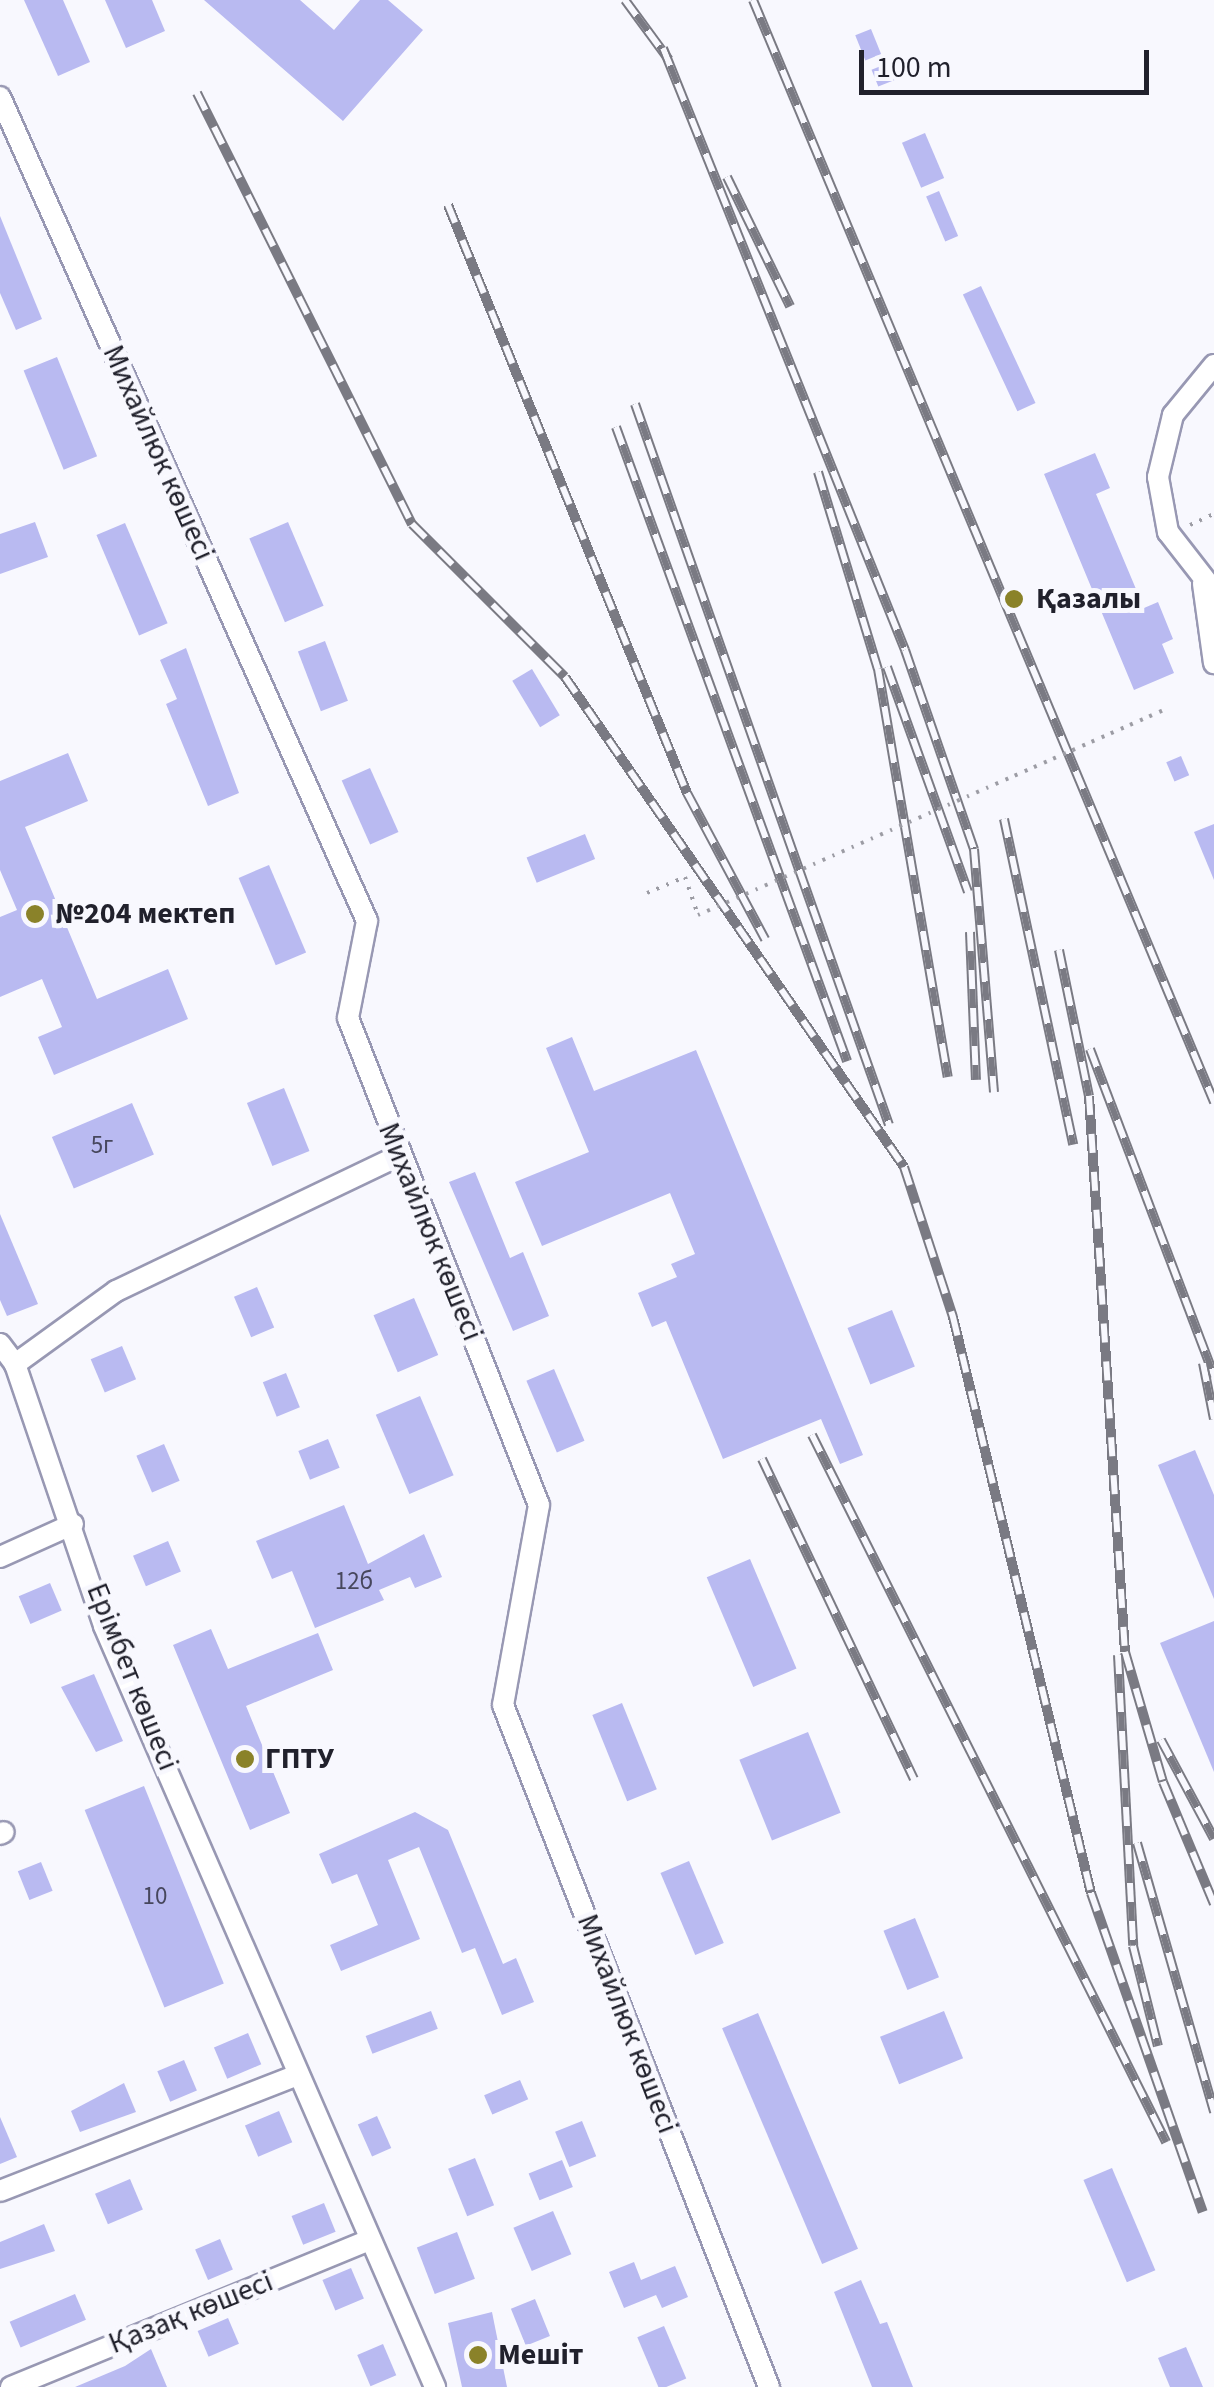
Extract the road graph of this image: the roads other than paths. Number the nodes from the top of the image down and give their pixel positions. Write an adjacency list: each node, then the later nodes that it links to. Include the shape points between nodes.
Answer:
1 (0, 97): 5 (street, Михайлюк көшесі, via 366,921 348,1018)
2 (1214, 365): 3 (street, via 1172,415 1158,478 1168,532)
3 (1209, 588): 4 (street)
4 (1214, 663)
5 (398, 1156): 7 (street, via 116,1291); 15 (street, Михайлюк көшесі, via 540,1505 502,1705)
6 (0, 1344): 7 (street, Ерімбет көшесі)
7 (15, 1364): 8 (street, Ерімбет көшесі)
8 (73, 1524): 9 (street); 10 (street, Ерімбет көшесі, via 104,1626)
9 (0, 1557)
10 (298, 2076): 11 (street); 12 (street, Ерімбет көшесі)
11 (0, 2190)
12 (370, 2240): 13 (street, Қазақ көшесі); 14 (street, Ерімбет көшесі)
13 (11, 2387)
14 (435, 2387)
15 (769, 2387)

